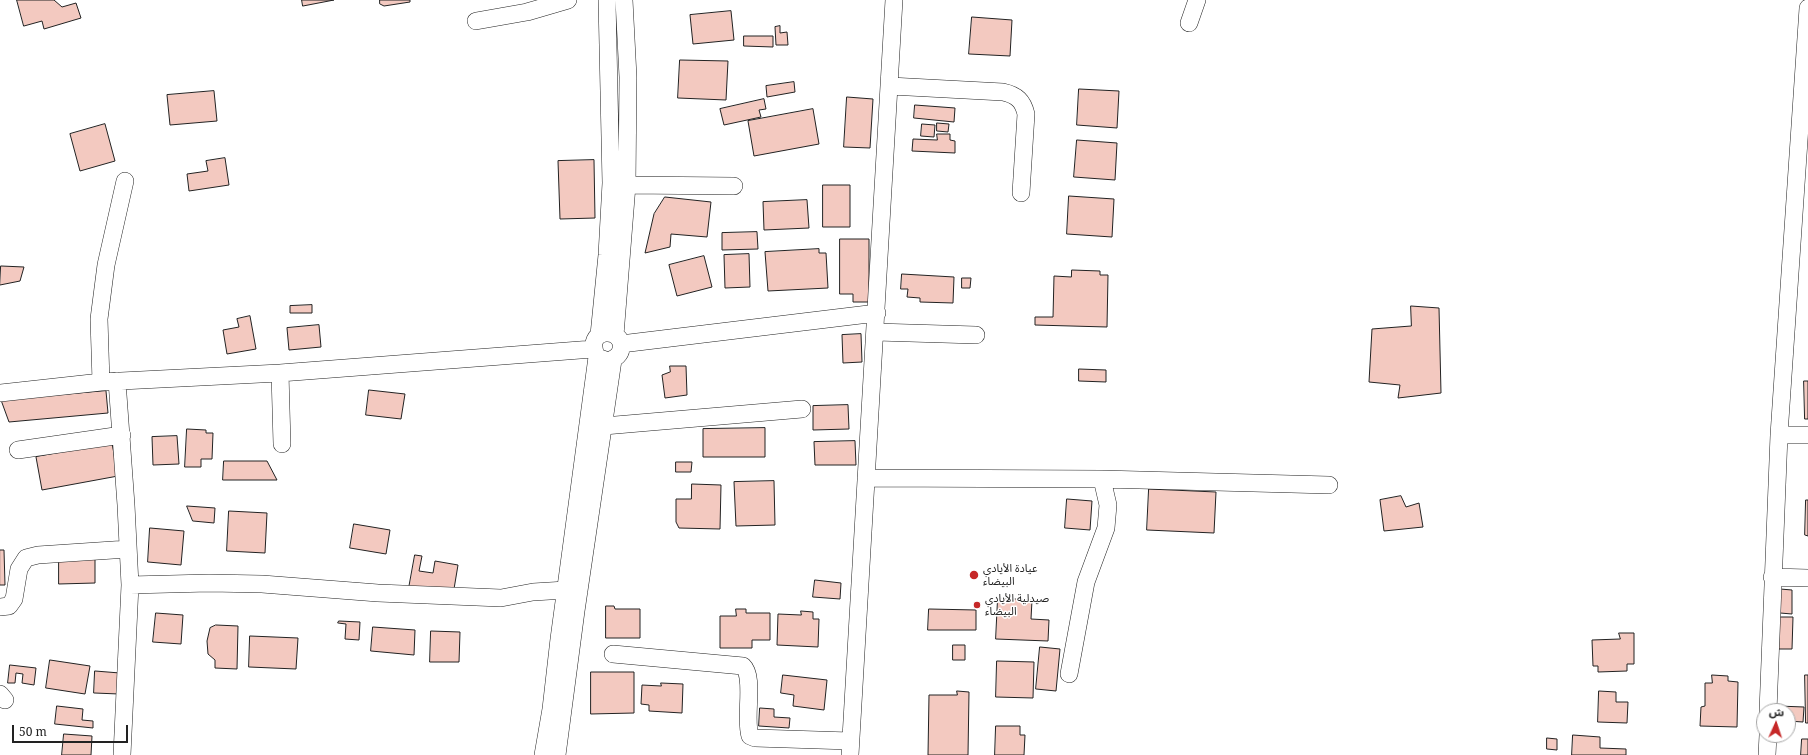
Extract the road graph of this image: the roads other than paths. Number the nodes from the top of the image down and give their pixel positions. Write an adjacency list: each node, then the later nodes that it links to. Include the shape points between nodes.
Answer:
1 (568, 0): 7 (street, via 527,12)
2 (607, 0): 10 (street)
3 (624, 0): 11 (street)
4 (894, 0): 9 (street)
5 (1197, 0): 8 (street)
6 (1808, 8): 12 (street)
7 (476, 21)
8 (1190, 23)
9 (890, 86): 16 (street, via 1003,92 1017,97 1026,114); 17 (street)
10 (611, 146): 11 (street); 20 (street)
11 (628, 146): 14 (street)
12 (1803, 154): 27 (street)
13 (125, 181): 22 (street, via 106,266 99,319)
14 (627, 184): 15 (street); 20 (street)
15 (734, 186)
16 (1022, 193)
17 (877, 313): 18 (street); 20 (street)
18 (876, 332): 19 (street); 31 (street)
19 (976, 335)
20 (605, 344): 21 (street); 25 (street, via 608,361 614,360); 38 (street)
21 (280, 373): 22 (street); 29 (street)
22 (109, 382): 23 (street); 26 (street)
23 (0, 393)
24 (802, 409): 25 (street)
25 (604, 426): 38 (street)
26 (122, 435): 30 (street); 34 (street)
27 (1779, 435): 28 (street); 35 (street)
28 (1808, 435)
29 (282, 444)
30 (18, 450)
31 (866, 478): 32 (street); 44 (street)
32 (1102, 479): 33 (street); 41 (street, via 1108,505 1106,528 1086,582)
33 (1329, 485)
34 (128, 549): 37 (street); 39 (street, via 26,558 19,569 14,599 9,606)
35 (1772, 577): 36 (street); 42 (street)
36 (1808, 578)
37 (130, 585): 38 (street, via 262,584 378,593 501,598 533,592); 45 (street)
38 (572, 591): 46 (street); 47 (street)
39 (0, 607)
40 (613, 654): 44 (street, via 743,666 748,674 747,724 750,736)
41 (1069, 674)
42 (1768, 703)
43 (1768, 743): 48 (street)
44 (850, 748)
45 (122, 755)
46 (543, 755)
47 (557, 755)
48 (1767, 755)

